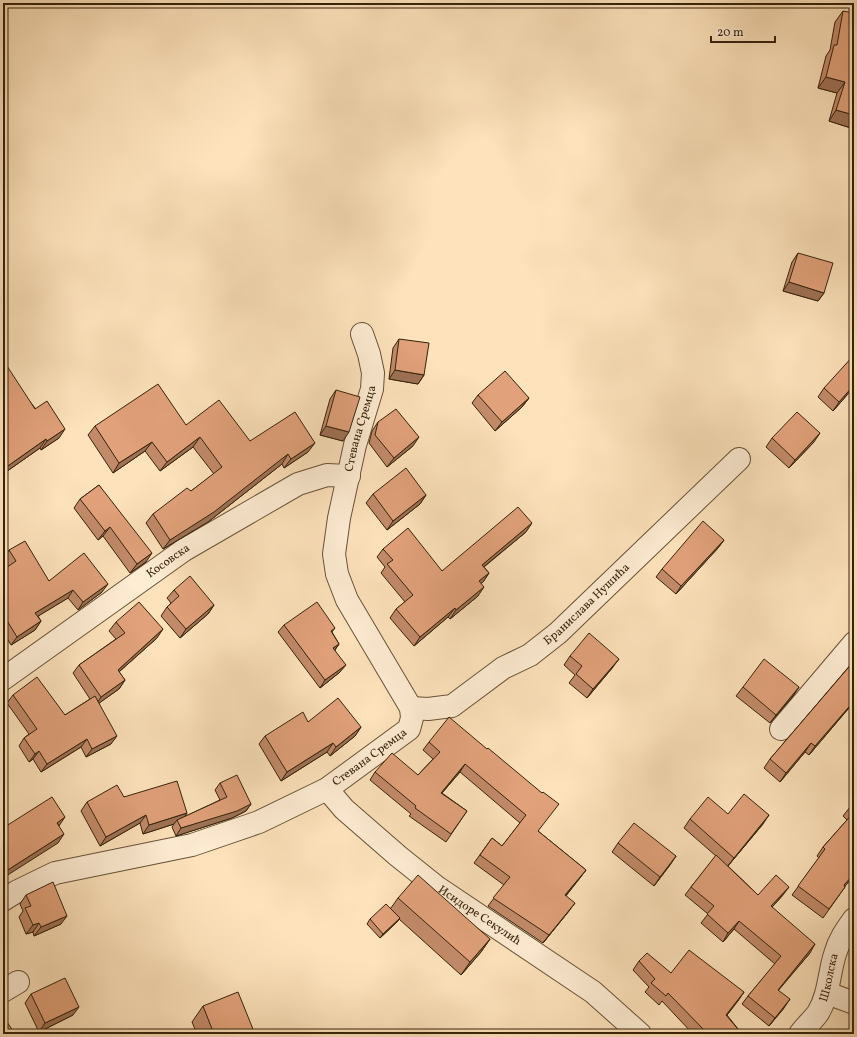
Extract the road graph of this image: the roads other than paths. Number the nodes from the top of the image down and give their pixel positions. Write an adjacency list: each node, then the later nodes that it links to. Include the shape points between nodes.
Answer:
1 (362, 334): 3 (street, Стевана Сремца, via 373,373 372,390)
2 (739, 459): 6 (street, Бранислава Нушића, via 558,633 530,655 503,668 452,706)
3 (349, 476): 5 (street, Косовска, via 327,475 298,484 184,550); 6 (street, Стевана Сремца, via 334,554 337,574 347,600)
4 (854, 643): 7 (street)
5 (3, 679)
6 (411, 708): 8 (street, Стевана Сремца, via 409,729)
7 (781, 729)
8 (327, 789): 9 (street, Стевана Сремца, via 259,822 199,843 55,873); 13 (street, Исидоре Секулић, via 344,809 433,884 593,992)
9 (3, 900)
10 (854, 919): 11 (street, Школска, via 840,939)
11 (827, 993): 12 (street); 14 (street, Школска, via 818,1013)
12 (854, 1003)
13 (640, 1034)
14 (800, 1034)

